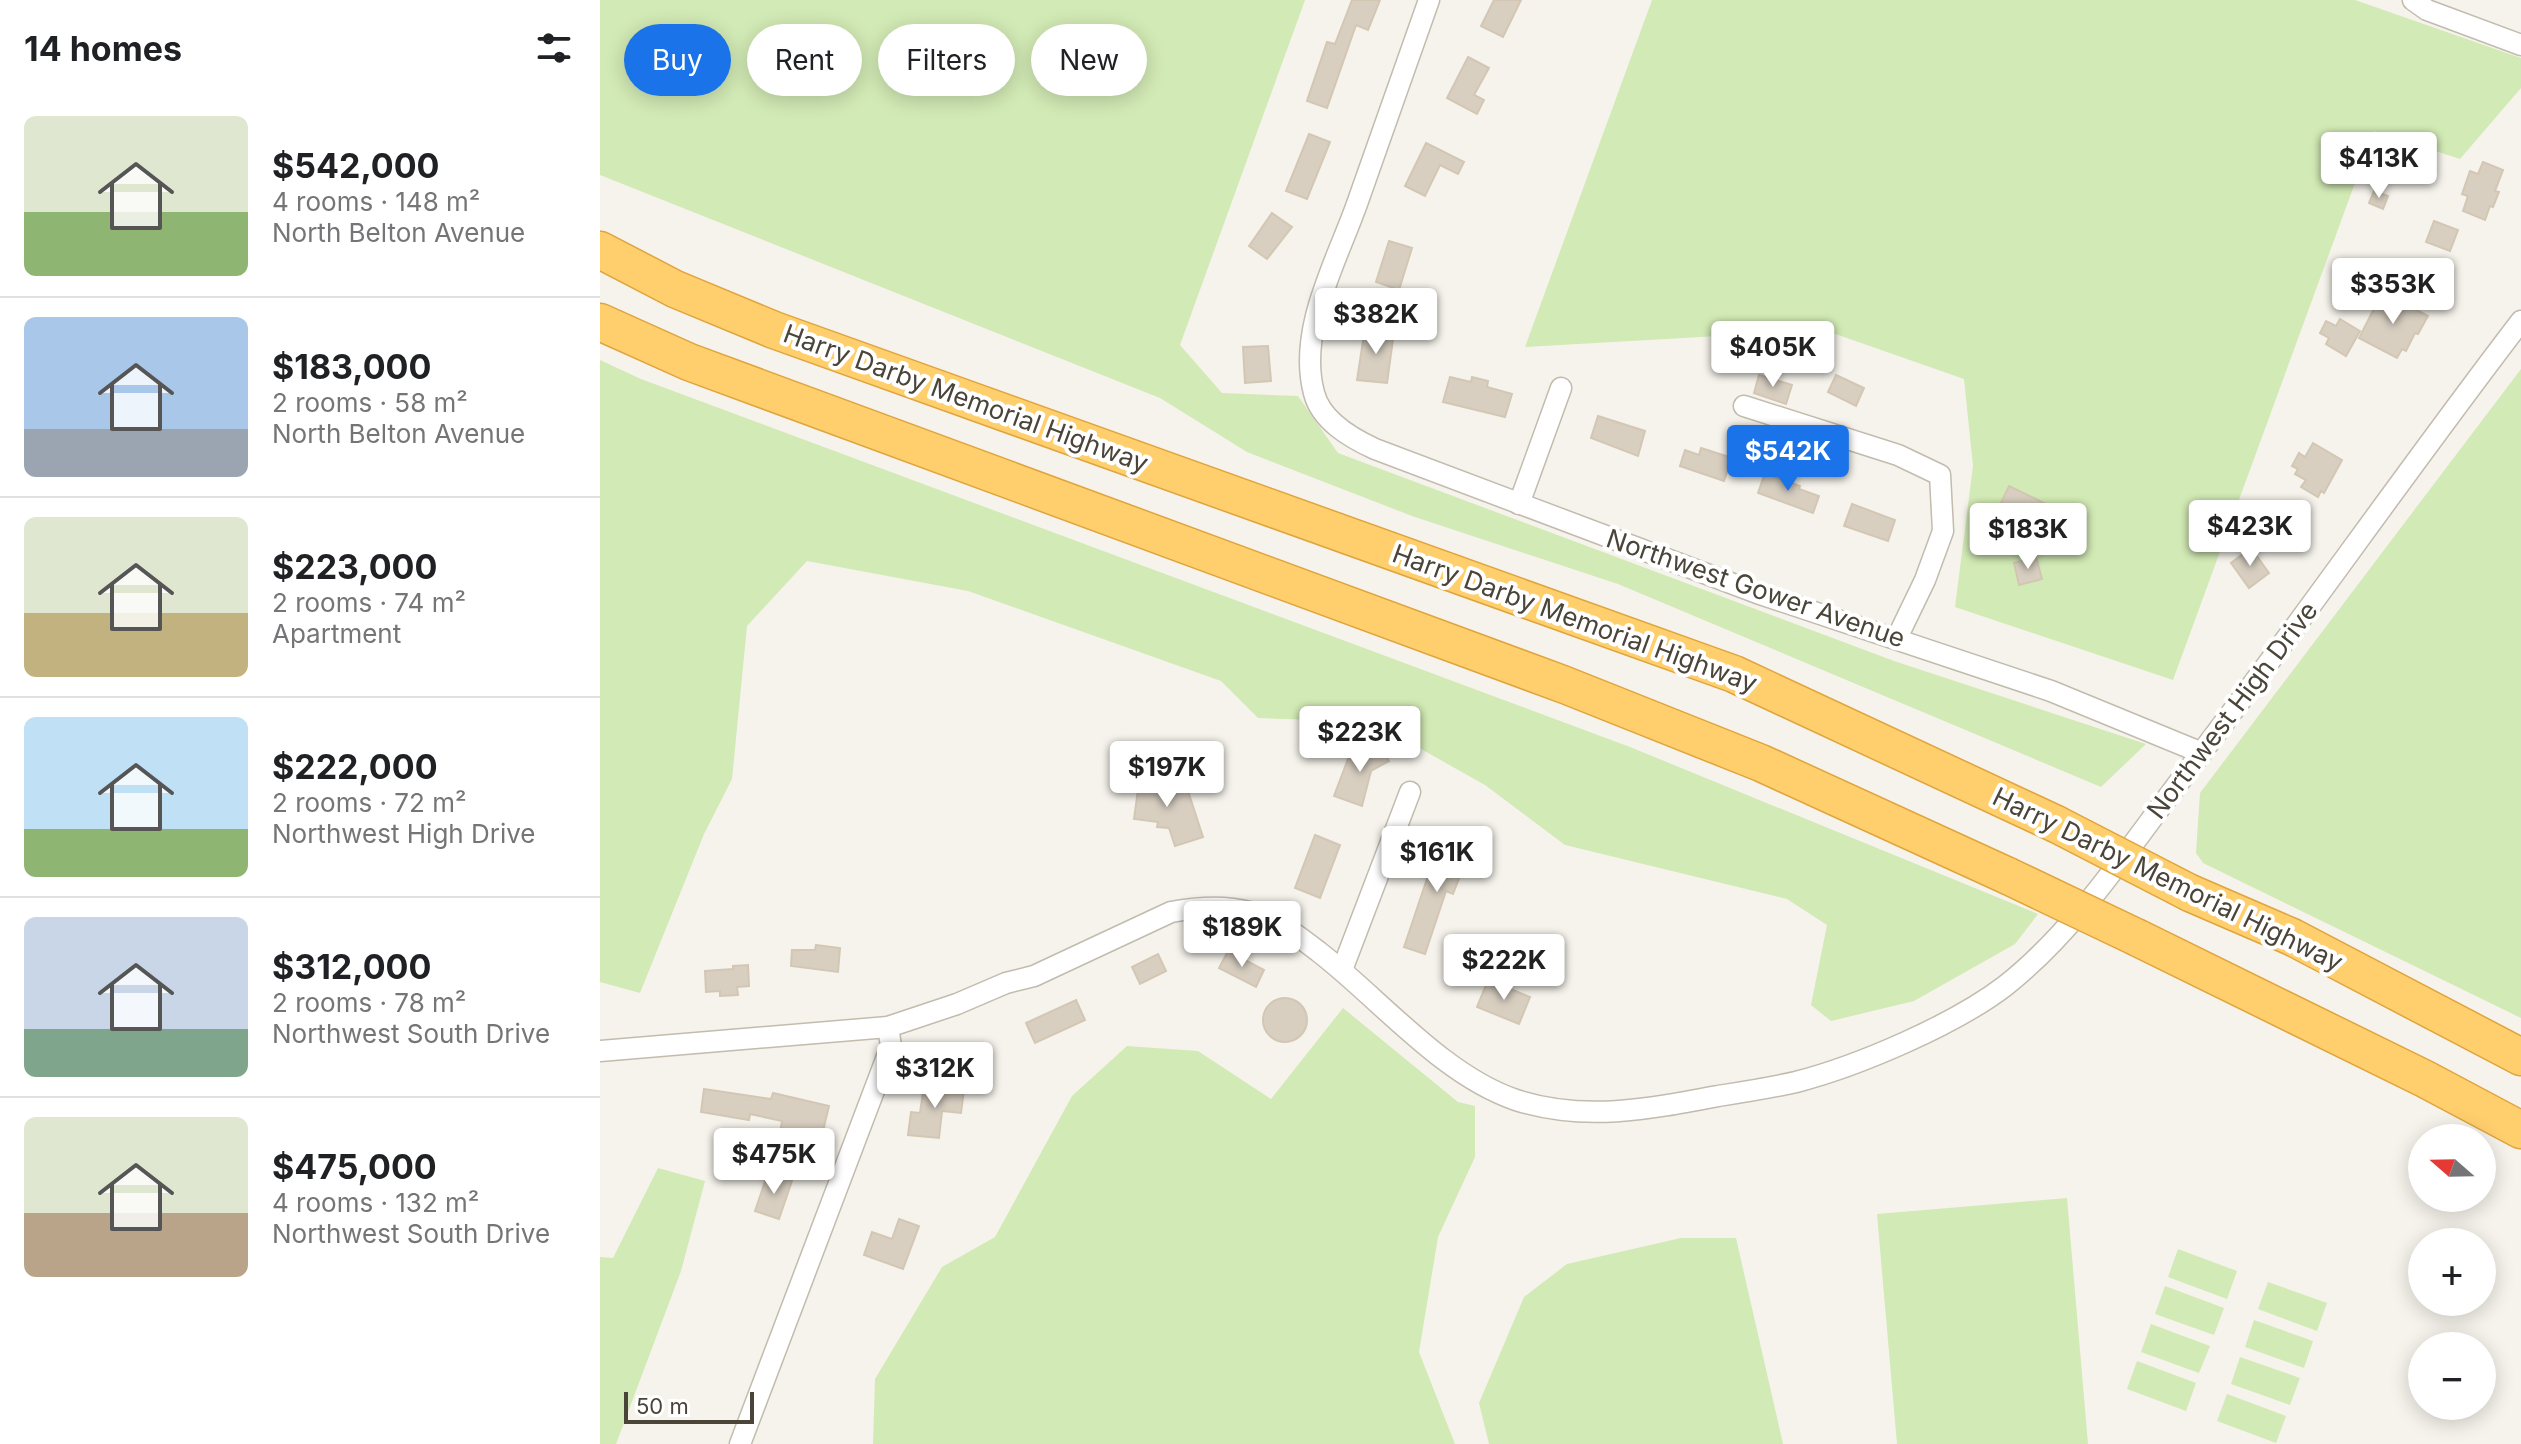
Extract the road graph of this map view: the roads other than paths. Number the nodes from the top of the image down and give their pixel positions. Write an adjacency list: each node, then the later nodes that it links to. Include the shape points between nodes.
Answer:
1 (1429, 0): 9 (street, Northwest Gower Avenue, via 1325,283 1310,373 1321,406 1359,442)
2 (2413, 0): 3 (street)
3 (2521, 45)
4 (600, 250): 16 (highway, Harry Darby Memorial Highway, bridge, via 675,289 774,330 1734,674 2292,937)
5 (2521, 321): 11 (street, Northwest High Drive)
6 (600, 322): 17 (highway, bridge, via 703,367 1761,763 2138,938)
7 (1561, 388): 9 (street)
8 (1744, 406): 10 (street, via 1898,455 1940,475 1943,531)
9 (1519, 504): 10 (street, Northwest Gower Avenue, via 1757,593)
10 (1897, 638): 11 (street, Northwest Gower Avenue, via 2051,691)
11 (2202, 753): 13 (street, Northwest High Drive, via 2091,897 2004,987 1891,1047 1795,1082 1612,1113 1518,1100 1481,1085 1439,1056)
12 (1410, 792): 13 (street)
13 (1342, 970): 14 (street, Northwest High Drive, via 1285,926 1261,915 1194,908 1171,912 1034,976)
14 (888, 1027): 15 (street, Northwest High Drive); 18 (street, via 891,1046)
15 (600, 1051)
16 (2521, 1057)
17 (2521, 1130)
18 (740, 1444)

